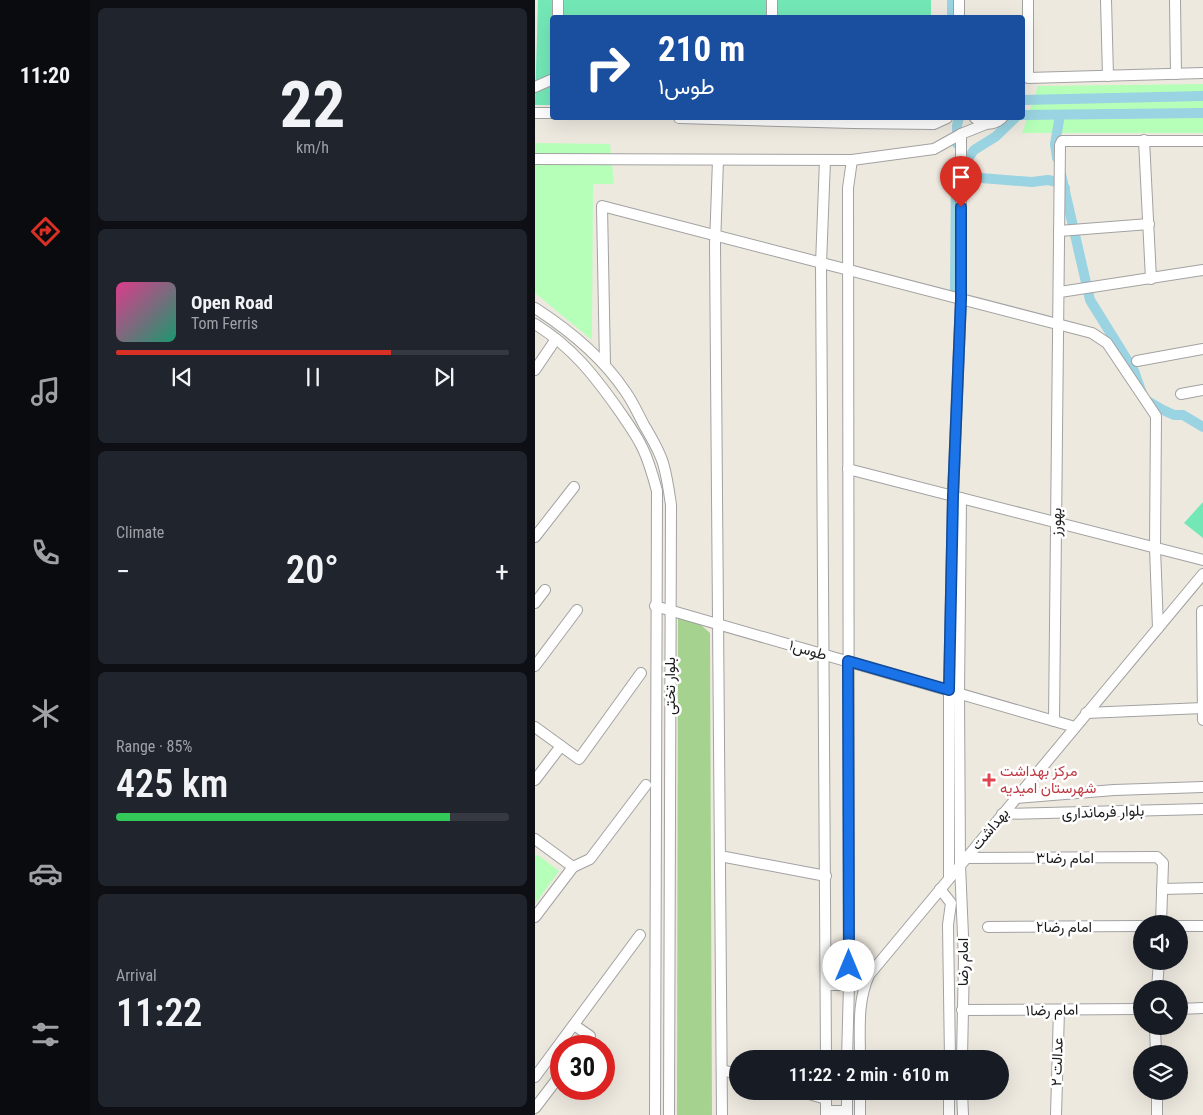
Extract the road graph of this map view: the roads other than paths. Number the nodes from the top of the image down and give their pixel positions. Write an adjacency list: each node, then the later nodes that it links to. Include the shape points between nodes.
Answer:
1 (558, 0): 7 (street)
2 (773, 0): 8 (street)
3 (959, 0): 9 (street)
4 (1028, 0): 10 (street)
5 (1106, 0): 13 (street)
6 (1175, 0): 12 (street)
7 (558, 15)
8 (772, 15)
9 (959, 15)
10 (1025, 61)
11 (1203, 73): 12 (street)
12 (1175, 74): 13 (street)
13 (1108, 76): 15 (street)
14 (550, 80): 16 (street)
15 (1025, 81)
16 (535, 87)
17 (535, 113): 18 (street)
18 (550, 114)
19 (749, 120): 20 (street, via 934,124)
20 (943, 120)
21 (977, 120): 23 (street)
22 (998, 120): 23 (street)
23 (986, 124): 24 (street)
24 (961, 134): 30 (street, via 934,149); 39 (street)
25 (1144, 140): 26 (street); 31 (street); 32 (street, بهورز, via 1063,141 1059,154)
26 (1203, 141)
27 (535, 159): 28 (street)
28 (718, 160): 29 (street); 33 (street)
29 (825, 160): 30 (street); 34 (street)
30 (852, 160): 35 (street, via 848,188)
31 (1149, 224): 32 (street); 37 (street)
32 (1059, 232): 38 (street, بهورز)
33 (716, 236): 34 (street); 46 (street, via 602,206); 64 (street)
34 (821, 264): 35 (street); 66 (street)
35 (848, 269): 39 (street); 50 (street)
36 (1203, 270): 37 (street)
37 (1151, 279): 38 (street)
38 (1059, 292): 42 (street, بهورز)
39 (961, 299): 42 (street); 52 (street)
40 (535, 308): 46 (street, بلوار تختی)
41 (535, 324): 43 (street, بلوار تختی)
42 (1059, 324): 53 (street, بهورز); 55 (street, via 1091,332 1107,343 1156,416)
43 (556, 339): 47 (street); 60 (street, بلوار تختی, via 596,377 631,428 648,463 657,491)
44 (1203, 350): 45 (street)
45 (1137, 361)
46 (605, 365): 62 (street, بلوار تختی, via 625,391 663,462 671,504)
47 (535, 370)
48 (1203, 390): 49 (street)
49 (1181, 394)
50 (848, 469): 52 (street); 67 (street)
51 (574, 487): 54 (street)
52 (957, 497): 53 (street); 70 (street)
53 (1056, 522): 55 (street); 74 (street, بهورز)
54 (535, 537)
55 (1155, 548): 56 (street); 65 (street)
56 (1203, 560)
57 (1203, 574): 65 (street, بهداشت)
58 (545, 590): 59 (street)
59 (535, 603)
60 (655, 606): 62 (street, طوس۱); 128 (street, بلوار تختی)
61 (577, 610): 68 (street)
62 (670, 610): 64 (street, طوس۱); 129 (street, بلوار تختی)
63 (1202, 611): 71 (street)
64 (718, 624): 66 (street, طوس۱); 85 (street)
65 (1158, 628): 72 (street, بهداشت)
66 (825, 655): 67 (street, طوس۱); 88 (street)
67 (848, 661): 70 (street, طوس۱); 102 (street)
68 (535, 666)
69 (641, 673): 77 (street, via 579,759)
70 (954, 692): 74 (street, طوس۱); 86 (street, امام رضا); 89 (street)
71 (1202, 708): 72 (street); 73 (street)
72 (1087, 714): 76 (street, بهداشت)
73 (1203, 720)
74 (1054, 721): 76 (street, طوس۱)
75 (535, 727): 77 (street)
76 (1075, 727): 81 (street, بهداشت)
77 (561, 746): 78 (street)
78 (535, 780)
79 (646, 785): 87 (street, via 590,860)
80 (1203, 787): 81 (street, بلوار فرمانداری)
81 (1016, 798): 83 (street, بهداشت)
82 (1203, 809): 83 (street, بلوار فرمانداری)
83 (1002, 814): 86 (street, بهداشت)
84 (535, 839): 87 (street)
85 (720, 856): 88 (street); 115 (street)
86 (963, 862): 89 (street, بهداشت); 91 (street, امام رضا۳, via 1157,857 1163,862); 106 (street, امام رضا)
87 (573, 867): 94 (street)
88 (826, 876): 101 (street)
89 (949, 878): 92 (street, بهداشت)
90 (1203, 888): 91 (street)
91 (1162, 889): 93 (street)
92 (940, 890): 100 (street, بهداشت); 113 (street, امام رضا, via 951,903 948,926)
93 (1161, 915)
94 (535, 917)
95 (1133, 926): 98 (street, امام رضا۲)
96 (1188, 926): 97 (street)
97 (1203, 926)
98 (988, 927)
99 (640, 935): 108 (street)
100 (869, 975): 102 (street, بهداشت); 112 (street, via 860,1002)
101 (827, 985): 102 (street); 110 (street)
102 (849, 985): 111 (street)
103 (1203, 1008): 105 (street)
104 (1133, 1009): 107 (street, امام رضا۱)
105 (1188, 1009)
106 (962, 1010): 107 (street, امام رضا۱); 114 (street, امام رضا)
107 (1059, 1010): 134 (street, عدالت ۲)
108 (574, 1025): 109 (street); 117 (street)
109 (589, 1035)
110 (827, 1050)
111 (847, 1050)
112 (860, 1050)
113 (950, 1050)
114 (962, 1050)
115 (722, 1070): 116 (street); 130 (street)
116 (729, 1072)
117 (535, 1077)
118 (550, 1088): 125 (street)
119 (826, 1100): 126 (street)
120 (847, 1100): 127 (street)
121 (860, 1100): 131 (street)
122 (949, 1100): 132 (street)
123 (962, 1100): 133 (street)
124 (1157, 1100): 135 (street)
125 (535, 1108)
126 (826, 1113): 127 (street)
127 (847, 1113)
128 (655, 1115)
129 (669, 1115)
130 (722, 1115)
131 (861, 1115)
132 (949, 1115)
133 (963, 1115)
134 (1055, 1115)
135 (1157, 1115)

